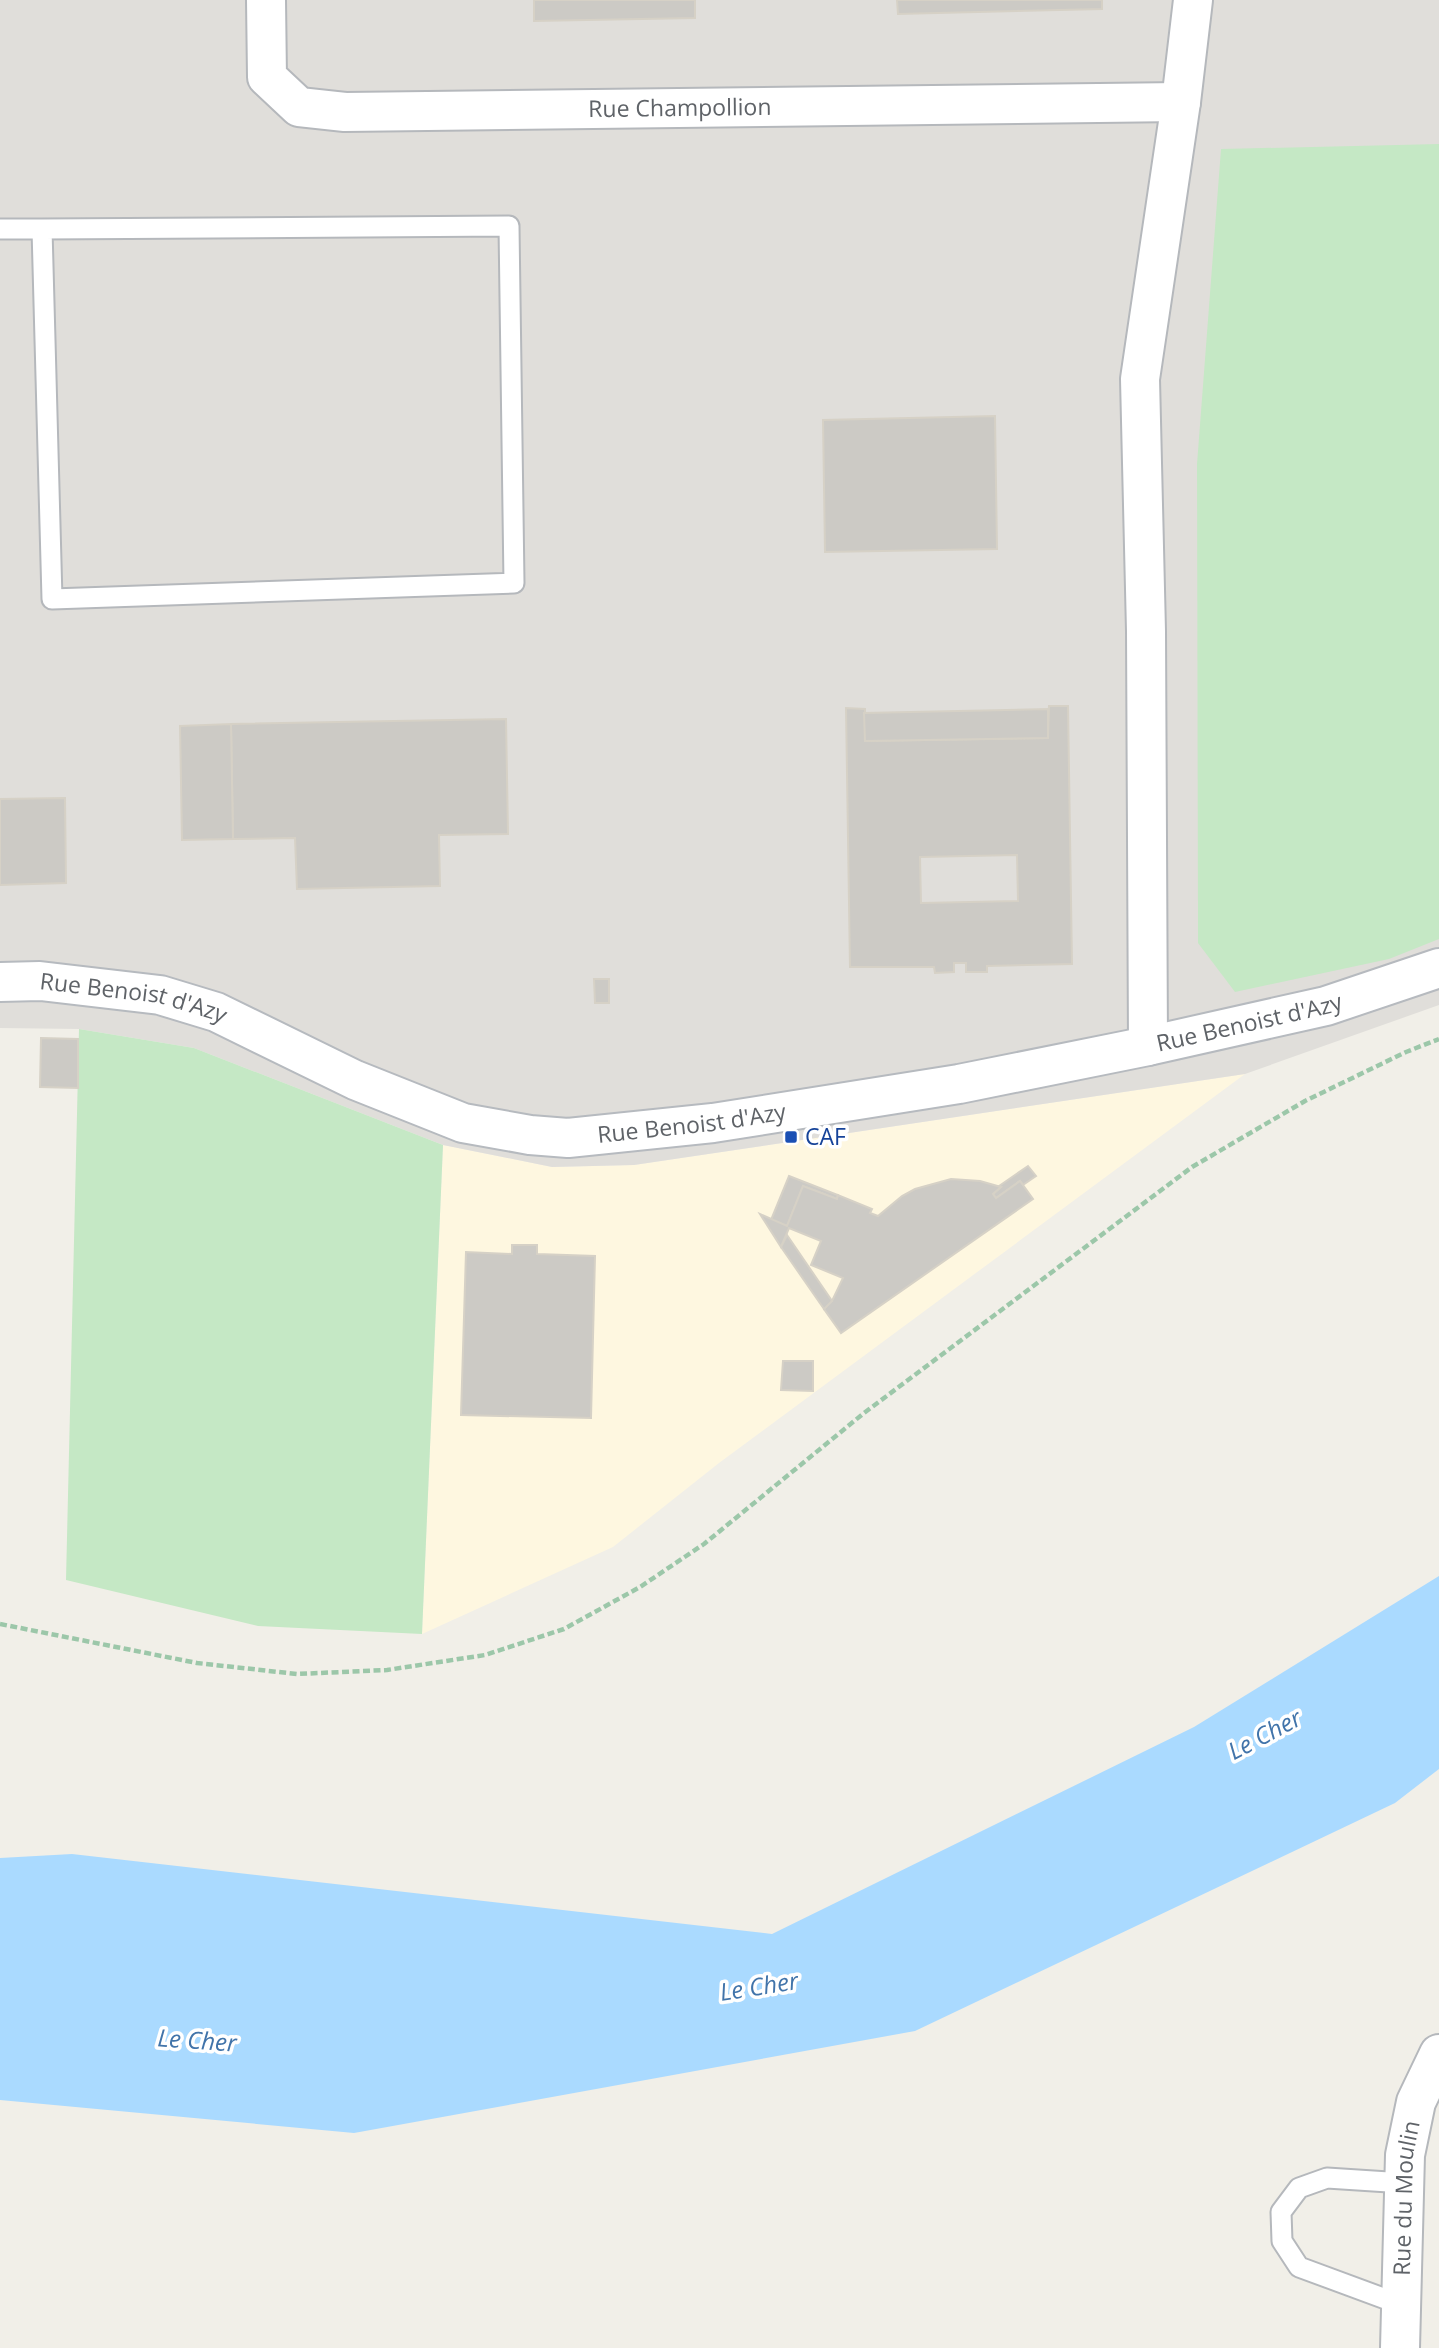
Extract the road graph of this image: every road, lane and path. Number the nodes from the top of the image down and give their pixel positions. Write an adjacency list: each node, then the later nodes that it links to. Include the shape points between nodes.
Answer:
1 (266, 0): 3 (street, Rue Champollion, via 267,77 299,107 345,112)
2 (1193, 0): 3 (street)
3 (1181, 102): 9 (street, via 1140,379)
4 (0, 229): 5 (lane)
5 (42, 229): 5 (lane, via 509,226 514,583 52,600)
6 (1439, 968): 9 (street, Rue Benoist d'Azy, via 1326,1006)
7 (0, 982): 9 (street, Rue Benoist d'Azy, via 40,981 160,995 216,1012 355,1080 463,1123 568,1138 713,1123 888,1096)
8 (1439, 1039): 10 (path, via 1305,1101 1192,1167 864,1413 704,1544 640,1587 564,1629 485,1655 387,1670 297,1674 197,1663)
9 (1148, 1046)
10 (0, 1625)
11 (1439, 2054): 12 (street, Rue du Moulin, via 1416,2102)
12 (1404, 2183): 13 (street, Rue du Moulin); 13 (lane, via 1327,2178 1299,2188 1281,2212 1282,2241 1299,2267)
13 (1402, 2305): 14 (street, Rue du Moulin)
14 (1401, 2348)

